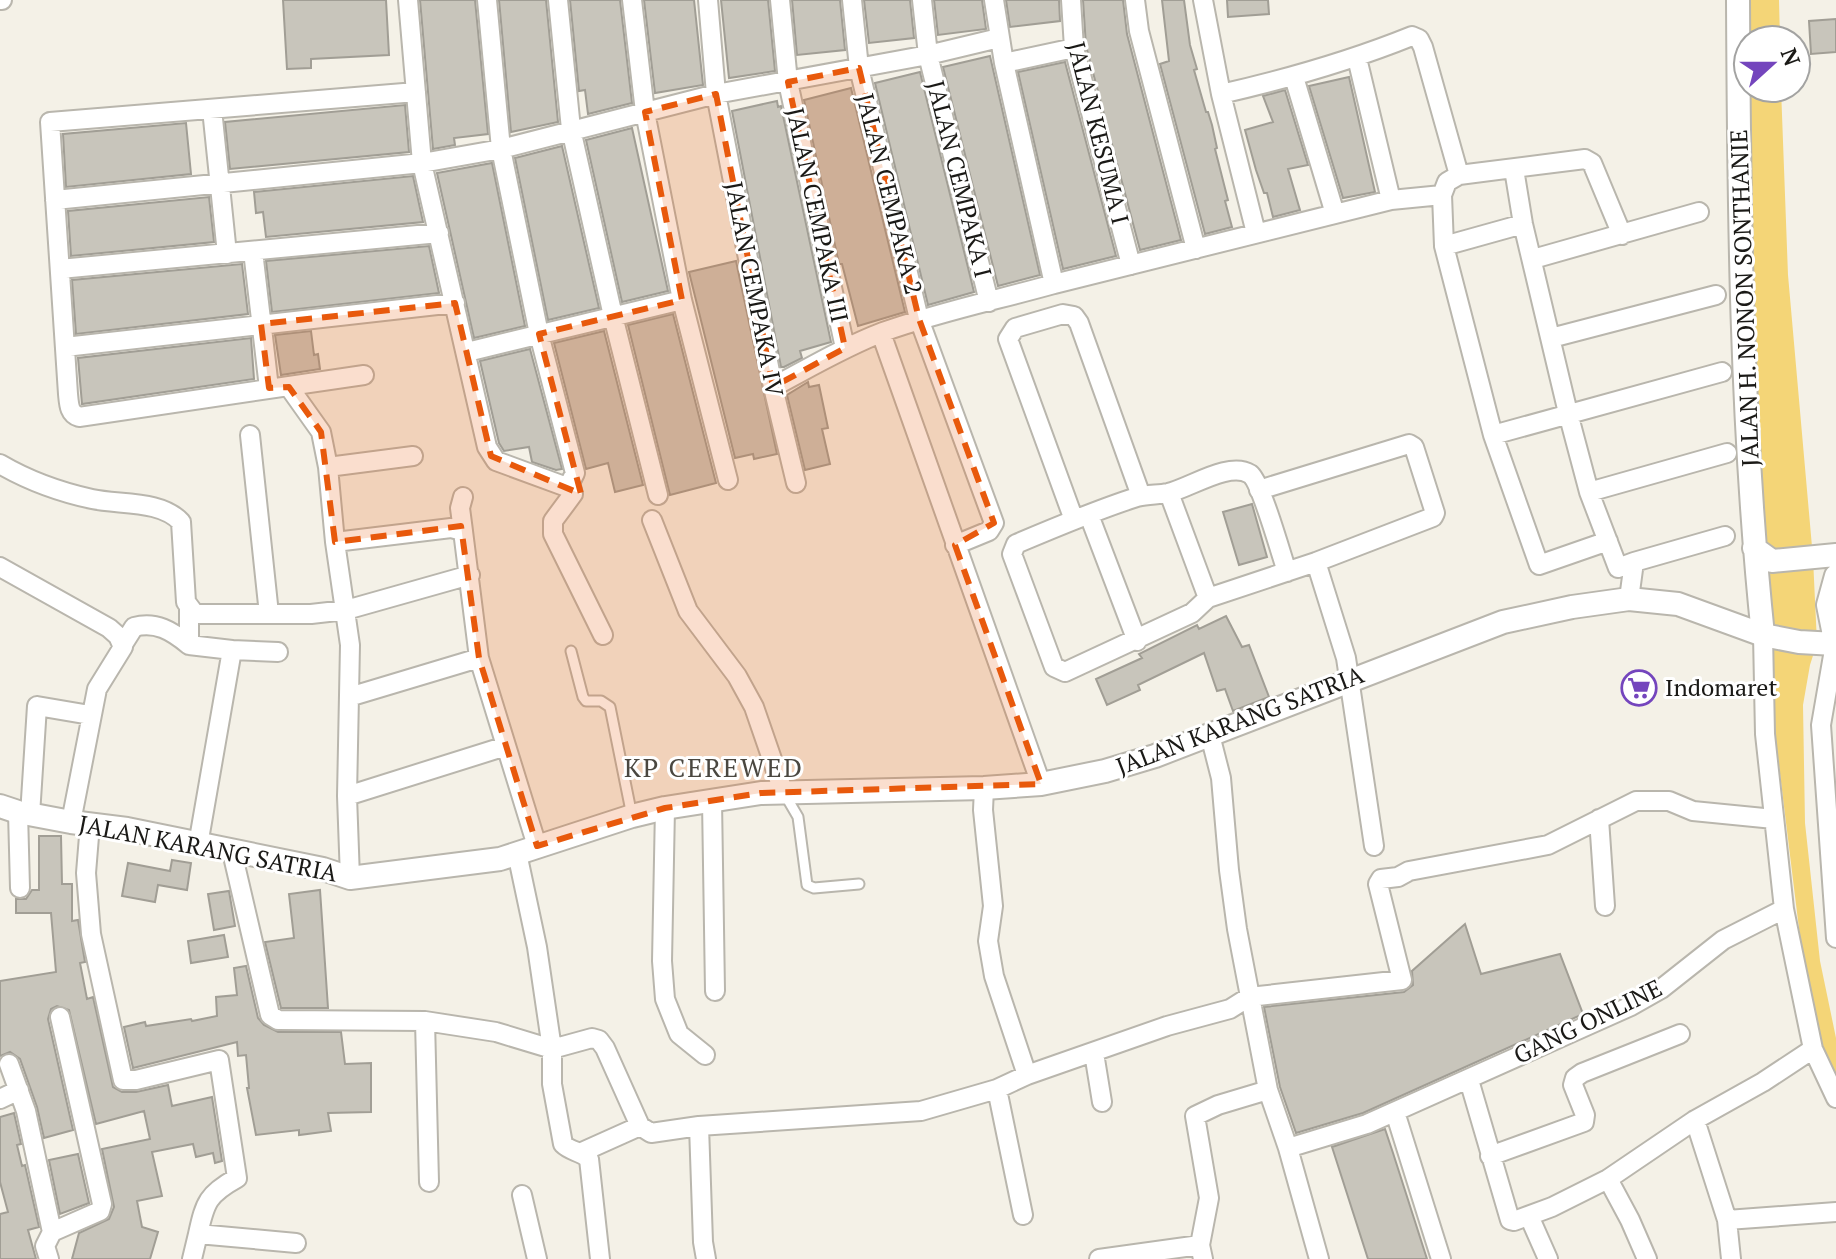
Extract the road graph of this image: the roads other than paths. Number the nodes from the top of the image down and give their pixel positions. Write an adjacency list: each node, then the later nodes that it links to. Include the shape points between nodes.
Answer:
1 (408, 0): 22 (street)
2 (487, 0): 28 (street)
3 (558, 0): 27 (street)
4 (632, 0): 26 (street)
5 (708, 0): 23 (street, JALAN CEMPAKA IV)
6 (780, 0): 21 (street, JALAN CEMPAKA III)
7 (852, 0): 19 (street, JALAN CEMPAKA 2)
8 (922, 0): 16 (street, JALAN CEMPAKA I)
9 (994, 0): 14 (street)
10 (1071, 0): 15 (street, JALAN KESUMA I)
11 (1135, 0): 43 (street)
12 (1203, 0): 24 (street)
13 (1738, 0): 91 (street, JALAN H. NONON SONTHANIE, via 1741,244)
14 (999, 38): 16 (street); 18 (street)
15 (1074, 48): 18 (street); 47 (street, JALAN KESUMA I)
16 (928, 55): 19 (street); 52 (street, JALAN CEMPAKA I)
17 (1357, 58): 20 (street); 31 (street, via 1412,36 1419,39); 35 (street)
18 (1004, 63): 49 (street)
19 (859, 68): 21 (street); 55 (street, JALAN CEMPAKA 2)
20 (1294, 77): 24 (street); 37 (street)
21 (788, 82): 23 (street); 61 (street, JALAN CEMPAKA III)
22 (416, 92): 25 (street); 29 (street)
23 (716, 94): 26 (street); 66 (street, JALAN CEMPAKA IV)
24 (1221, 94): 40 (street)
25 (212, 109): 32 (street); 34 (street, via 50,122)
26 (645, 112): 27 (street); 51 (street)
27 (571, 129): 28 (street); 54 (street)
28 (501, 149): 29 (street); 58 (street)
29 (422, 163): 32 (street); 39 (street)
30 (1514, 169): 31 (street); 38 (street); 41 (street, via 1588,160)
31 (1459, 175): 33 (street, via 1447,182)
32 (220, 184): 34 (street); 45 (street)
33 (1442, 195): 35 (street); 42 (street)
34 (55, 200): 48 (street)
35 (1391, 200): 37 (street)
36 (1699, 212): 41 (street)
37 (1335, 214): 40 (street)
38 (1523, 224): 42 (street); 46 (street)
39 (439, 233): 44 (street); 53 (street)
40 (1256, 233): 43 (street)
41 (1622, 235): 46 (street)
42 (1444, 246): 70 (street)
43 (1196, 249): 47 (street)
44 (253, 251): 45 (street); 56 (street)
45 (227, 254): 48 (street)
46 (1533, 259): 59 (street)
47 (1131, 265): 49 (street)
48 (60, 269): 60 (street)
49 (1054, 284): 52 (street)
50 (1716, 295): 59 (street)
51 (682, 300): 54 (street); 75 (street)
52 (989, 302): 55 (street)
53 (455, 303): 56 (street); 62 (street)
54 (613, 316): 58 (street); 81 (street)
55 (919, 319): 57 (street); 90 (street, JALAN CEMPAKA 2, via 994,523 989,531)
56 (261, 324): 60 (street); 67 (street)
57 (881, 333): 61 (street); 90 (street)
58 (539, 334): 62 (street); 76 (street, via 575,473)
59 (1551, 338): 68 (street)
60 (65, 347): 67 (street, via 70,410 79,417)
61 (845, 348): 66 (street)
62 (467, 352): 76 (street, via 491,456 558,486)
63 (1722, 372): 68 (street)
64 (364, 375): 65 (street)
65 (289, 387): 67 (street); 74 (street, via 321,432)
66 (773, 387): 77 (street, JALAN CEMPAKA IV)
67 (269, 388)
68 (1568, 413): 70 (street); 79 (street)
69 (250, 435): 103 (street)
70 (1493, 435): 88 (street, via 1539,565)
71 (1727, 453): 79 (street)
72 (413, 456): 74 (street)
73 (0, 464): 101 (street, via 59,490 173,514 181,522)
74 (328, 467): 89 (street)
75 (728, 480)
76 (570, 483): 104 (street, via 573,494 553,521 553,534)
77 (796, 483)
78 (1259, 490): 80 (street, via 1253,476 1241,470); 93 (street, via 1404,443 1414,447 1435,508 1433,517); 96 (street)
79 (1589, 492): 88 (street)
80 (1169, 493): 82 (street); 99 (street)
81 (658, 495)
82 (1141, 496): 84 (street); 84 (street, via 1074,316 1063,314 1015,328 1008,339)
83 (463, 497): 86 (street)
84 (1082, 517): 106 (street); 106 (street, via 1016,544 1012,554 1054,667 1072,671)
85 (652, 520): 121 (street, via 688,611 754,707)
86 (463, 531): 89 (street, via 451,528); 97 (street)
87 (1725, 536): 94 (street)
88 (1608, 541): 94 (street, via 1618,568)
89 (335, 542): 102 (street)
90 (955, 545): 119 (street)
91 (1763, 554): 92 (street); 105 (street, JALAN H. NONON SONTHANIE)
92 (1836, 555)
93 (1316, 562): 96 (street); 114 (street)
94 (1634, 562): 100 (street)
95 (0, 567): 109 (street, via 109,628)
96 (1287, 572): 99 (street)
97 (470, 575): 102 (street); 113 (street)
98 (1836, 576): 107 (street, via 1828,605)
99 (1208, 598): 106 (street, via 1192,613)
100 (1629, 599): 105 (street, JALAN KARANG SATRIA, via 1678,604); 114 (street, JALAN KARANG SATRIA, via 1503,622)
101 (189, 609): 103 (street, via 195,614); 108 (street)
102 (346, 610): 103 (street); 115 (street)
103 (269, 614)
104 (603, 635)
105 (1763, 635): 107 (street, JALAN KARANG SATRIA); 128 (street)
106 (1137, 641)
107 (1835, 644): 139 (street, via 1821,725)
108 (189, 645): 109 (street, via 173,632 146,624 134,627); 110 (street)
109 (122, 646): 116 (street, via 97,689)
110 (232, 650): 112 (street); 130 (street)
111 (571, 651): 126 (lane, via 583,697 610,707)
112 (278, 652)
113 (479, 658): 115 (street); 118 (street)
114 (1348, 680): 117 (street, JALAN KARANG SATRIA); 131 (street)
115 (349, 697): 122 (street)
116 (90, 715): 125 (street, via 37,706); 129 (street, via 79,787)
117 (1210, 735): 119 (street, JALAN KARANG SATRIA, via 1105,771); 141 (street, via 1221,778)
118 (506, 746): 122 (street); 132 (street)
119 (1041, 784): 120 (street, JALAN KARANG SATRIA)
120 (984, 788): 121 (street, JALAN KARANG SATRIA); 150 (street, via 993,906 988,941 994,976)
121 (783, 791): 123 (street, JALAN KARANG SATRIA); 135 (lane, via 798,817 807,885)
122 (347, 796): 134 (street)
123 (712, 801): 124 (street, JALAN KARANG SATRIA); 140 (street)
124 (665, 808): 126 (street, JALAN KARANG SATRIA); 148 (street, via 665,999 679,1034)
125 (16, 811): 129 (street, JALAN KARANG SATRIA); 136 (street)
126 (632, 816): 132 (street, JALAN KARANG SATRIA)
127 (1599, 819): 128 (street, via 1636,801 1655,799 1693,811); 137 (street); 141 (street, via 1548,845 1381,879 1402,980)
128 (1774, 819): 138 (street)
129 (80, 823): 130 (street, JALAN KARANG SATRIA); 173 (street, via 91,934 123,1080 219,1060 237,1178 217,1189 205,1204)
130 (198, 845): 133 (street, JALAN KARANG SATRIA)
131 (1374, 846)
132 (527, 850): 134 (street, JALAN KARANG SATRIA, via 500,859); 145 (street)
133 (232, 852): 134 (street, JALAN KARANG SATRIA); 143 (street, via 270,1015 278,1020)
134 (350, 878)
135 (859, 884)
136 (20, 888)
137 (1605, 906)
138 (1784, 909): 146 (street); 151 (street, GANG ONLINE, via 1710,948 1679,976 1631,1006)
139 (1836, 938)
140 (715, 991)
141 (1249, 997): 147 (street, via 1230,1009); 154 (street)
142 (60, 1017): 172 (street, via 102,1204 100,1211)
143 (425, 1021): 145 (street, via 496,1032); 166 (street)
144 (1680, 1034): 164 (street, via 1575,1078 1584,1122)
145 (552, 1049): 160 (street, via 599,1040); 163 (street, via 552,1084 563,1144)
146 (1813, 1049): 155 (street); 159 (street)
147 (1094, 1053): 150 (street); 157 (street)
148 (705, 1055)
149 (9, 1064): 153 (street)
150 (1027, 1075): 152 (street)
151 (1469, 1080): 158 (street, GANG ONLINE); 164 (street)
152 (997, 1089): 161 (street, via 921,1111); 169 (street)
153 (19, 1090): 156 (street); 172 (street)
154 (1268, 1090): 162 (street); 175 (street, via 1195,1116 1209,1198)
155 (1836, 1098)
156 (0, 1099)
157 (1102, 1102)
158 (1395, 1112): 162 (street, GANG ONLINE); 183 (street)
159 (1695, 1120): 165 (street); 171 (street)
160 (640, 1126): 161 (street, via 651,1133); 163 (street)
161 (699, 1126): 180 (street)
162 (1288, 1148): 182 (street)
163 (582, 1152): 179 (street, via 589,1159)
164 (1490, 1156): 170 (street, via 1510,1220)
165 (1608, 1179): 170 (street); 185 (street)
166 (429, 1182)
167 (522, 1195): 178 (street)
168 (1836, 1212): 171 (street)
169 (1023, 1215)
170 (1529, 1216): 184 (street)
171 (1727, 1220): 186 (street)
172 (52, 1232): 176 (street, via 45,1246)
173 (198, 1234): 174 (street); 177 (street)
174 (296, 1243)
175 (1201, 1252): 181 (street)
176 (49, 1259)
177 (192, 1259)
178 (537, 1259)
179 (600, 1259)
180 (706, 1259)
181 (1099, 1259)
182 (1319, 1259)
183 (1441, 1259)
184 (1548, 1259)
185 (1647, 1259)
186 (1731, 1259)

